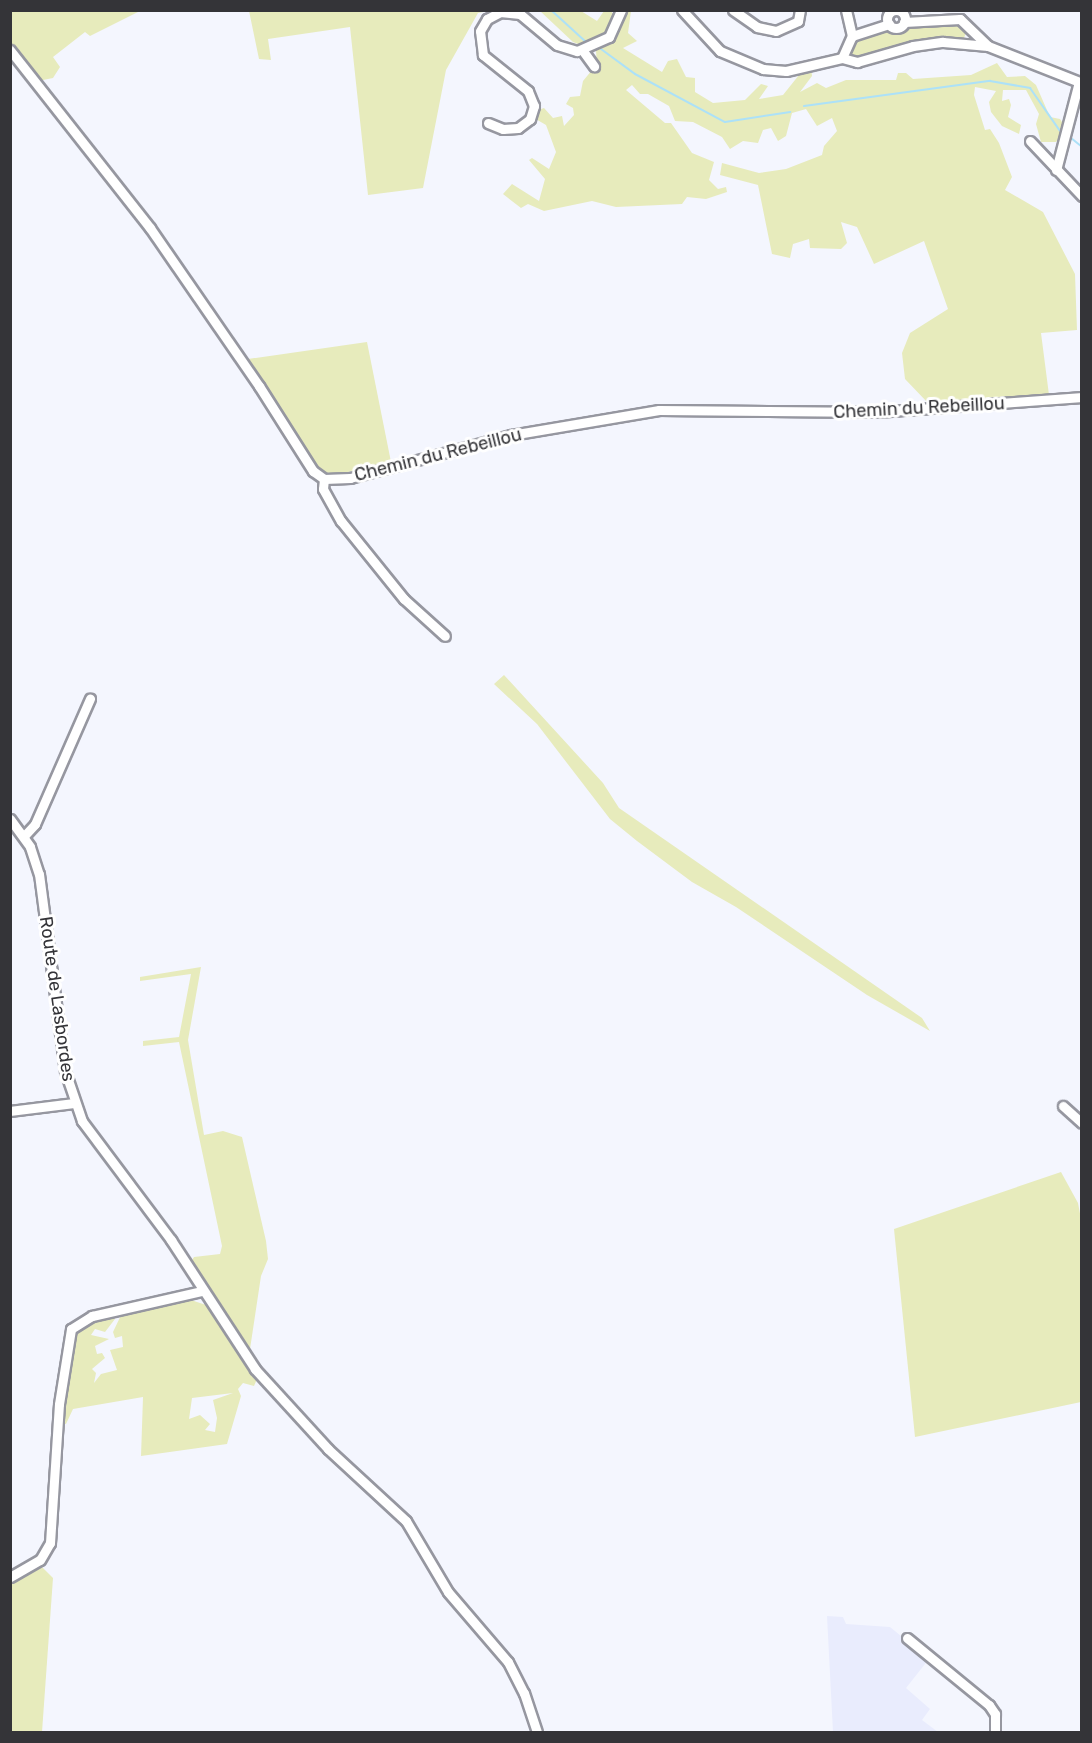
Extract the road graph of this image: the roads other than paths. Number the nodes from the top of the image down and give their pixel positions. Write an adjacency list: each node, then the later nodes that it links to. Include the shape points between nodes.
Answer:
1 (621, 10): 12 (street, via 609,37)
2 (682, 10): 13 (street, via 713,45 748,66 786,71)
3 (733, 10): 4 (street, via 757,27 776,31 798,21)
4 (800, 10)
5 (846, 10): 9 (street)
6 (897, 10): 7 (street); 8 (street, via 889,15)
7 (904, 22): 8 (street, via 895,28); 10 (street, via 960,19)
8 (889, 24): 9 (street)
9 (852, 36): 13 (street)
10 (988, 46): 13 (street, via 932,42 857,62); 15 (street)
11 (10, 50): 21 (street, via 144,220 313,471)
12 (583, 51): 14 (street); 16 (street, via 564,49 514,11 500,12 487,19 480,31 483,55 528,91 534,106 530,119 518,128)
13 (842, 58)
14 (594, 66)
15 (1080, 82): 18 (street)
16 (488, 123)
17 (1030, 141): 18 (street)
18 (1056, 170): 19 (street)
19 (1082, 196)
20 (1082, 397): 21 (street, Chemin du Rebeillou, via 877,411 658,410 511,435 350,478)
21 (324, 479): 22 (street, via 323,489 341,521 404,599)
22 (445, 636)
23 (90, 699): 25 (street, via 35,824)
24 (10, 819): 25 (street, Route de Lasbordes)
25 (24, 836): 26 (street, Route de Lasbordes, via 42,888 65,1071)
26 (73, 1103): 28 (street); 30 (street, Route de Lasbordes, via 89,1131 171,1240)
27 (1063, 1107): 29 (street)
28 (10, 1111)
29 (1082, 1123)
30 (202, 1291): 31 (street, via 92,1316 71,1329 59,1404 50,1543 40,1560); 33 (street, Route de Lasbordes, via 255,1369 294,1414 406,1521 448,1592 508,1662)
31 (10, 1578)
32 (907, 1638): 34 (street, via 989,1706 994,1714)
33 (537, 1732)
34 (995, 1732)

